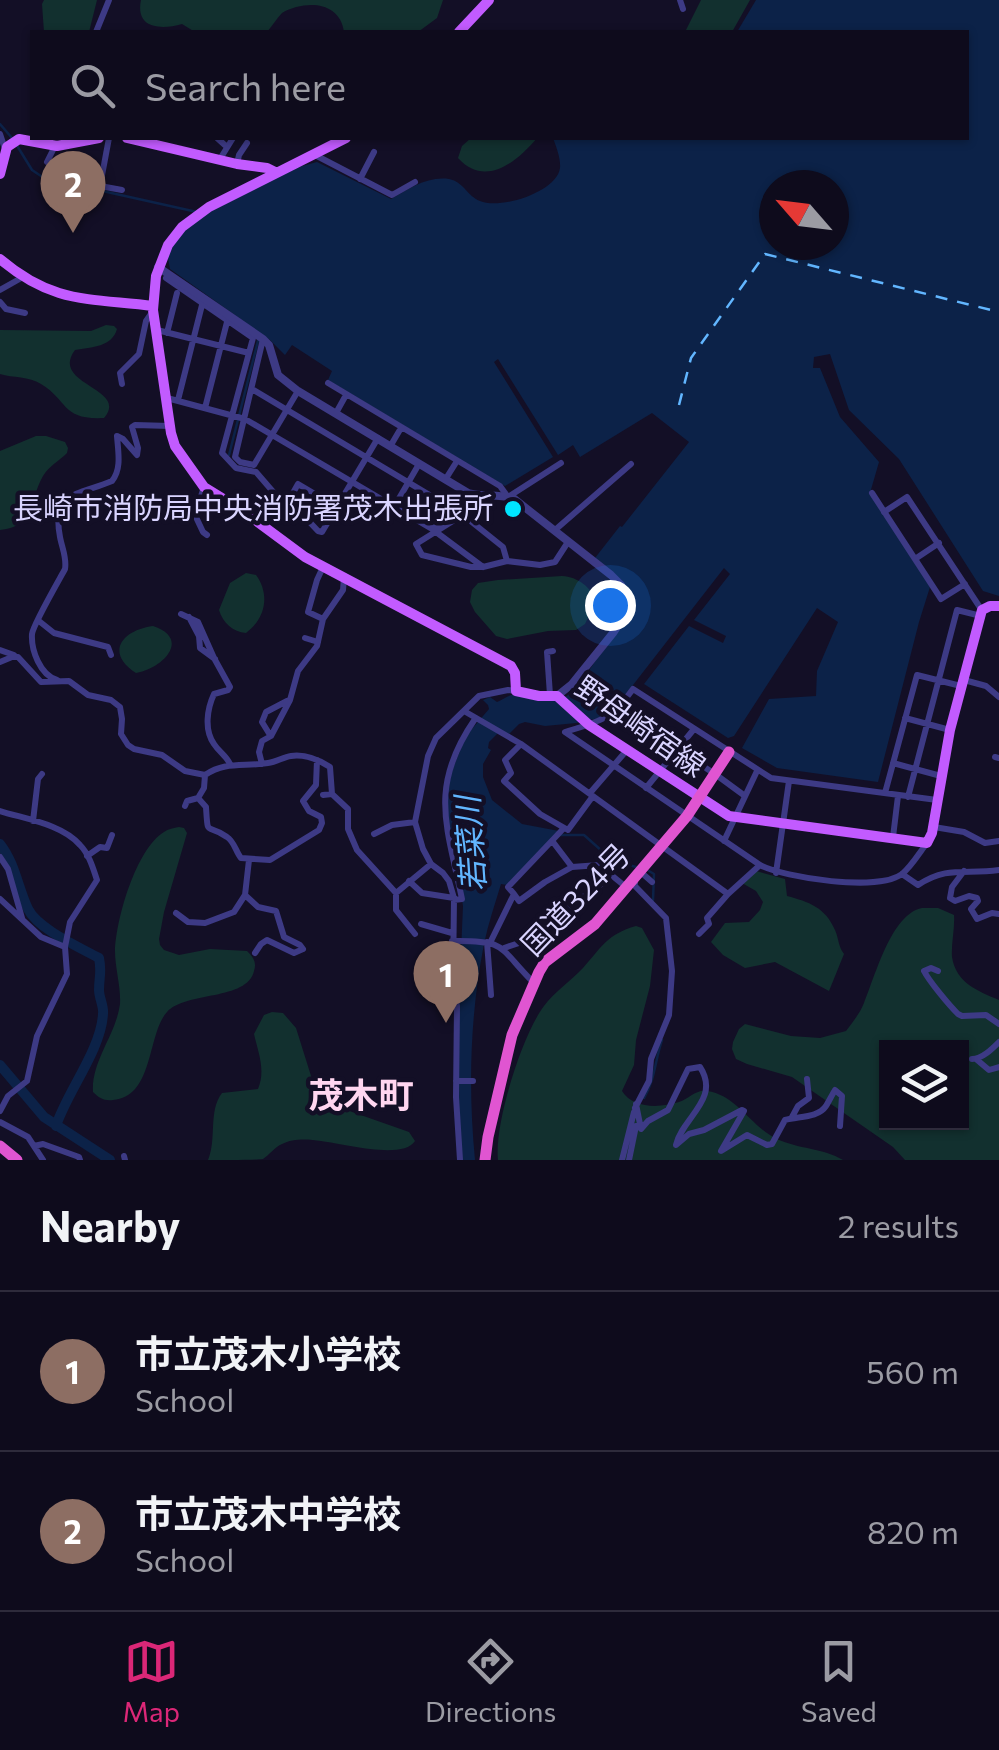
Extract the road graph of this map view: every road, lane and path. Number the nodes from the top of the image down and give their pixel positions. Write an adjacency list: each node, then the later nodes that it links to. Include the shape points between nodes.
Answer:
1 (109, 0): 5 (street)
2 (488, 0): 6 (main road)
3 (680, 0): 4 (street)
4 (682, 9)
5 (97, 30)
6 (461, 30)
7 (0, 134): 15 (street)
8 (87, 140): 16 (main road)
9 (108, 140): 24 (street)
10 (219, 140): 17 (street)
11 (232, 140): 17 (street)
12 (342, 140): 19 (main road)
13 (170, 142): 21 (main road)
14 (247, 143): 20 (street)
15 (11, 144): 16 (main road); 23 (main road)
16 (56, 146): 24 (street, via 50,164)
17 (227, 147): 21 (street)
18 (374, 152): 25 (street)
19 (314, 154): 22 (main road); 25 (street)
20 (239, 158): 21 (main road); 22 (main road)
21 (222, 160)
22 (275, 172): 29 (main road, via 200,213 175,235)
23 (0, 174)
24 (102, 174): 27 (street, via 100,186)
25 (360, 178): 26 (street, via 392,195)
26 (416, 182)
27 (122, 190)
28 (0, 259): 30 (main road)
29 (158, 267): 36 (main road); 41 (street)
30 (22, 277): 32 (street); 36 (main road, via 63,296)
31 (166, 278): 35 (street)
32 (0, 290)
33 (177, 292): 39 (street)
34 (0, 302): 37 (street)
35 (202, 304): 38 (street); 40 (street)
36 (154, 308): 39 (main road); 45 (street, via 137,357 120,373)
37 (24, 313)
38 (227, 321): 42 (street); 43 (street, via 253,338)
39 (161, 332): 40 (street); 49 (main road)
40 (194, 339): 42 (street); 49 (street)
41 (263, 339): 46 (street); 47 (street, via 278,375)
42 (221, 346): 43 (street); 50 (street)
43 (249, 353): 53 (street)
44 (328, 383): 48 (street)
45 (122, 384)
46 (252, 389): 51 (street); 53 (street)
47 (298, 391): 51 (street); 52 (street)
48 (346, 394): 52 (street); 56 (street)
49 (172, 399): 50 (street); 55 (main road)
50 (207, 408): 53 (street); 54 (street)
51 (287, 409): 57 (street); 60 (street)
52 (336, 413): 58 (street)
53 (239, 417): 57 (street); 57 (street, via 240,462 254,464); 76 (street, via 222,453 277,493)
54 (207, 418)
55 (170, 426): 68 (main road, via 175,446); 92 (street, via 132,427 136,455 117,436 112,481 60,506 65,569)
56 (401, 428): 59 (street); 61 (street)
57 (272, 434): 66 (street)
58 (378, 438): 59 (street); 60 (street)
59 (390, 445): 62 (street)
60 (366, 458): 66 (street); 67 (street)
61 (457, 461): 65 (street); 71 (street)
62 (419, 464): 65 (street); 67 (street)
63 (561, 464): 71 (street)
64 (631, 464): 78 (street)
65 (445, 480): 70 (street)
66 (352, 483): 72 (street); 73 (street)
67 (408, 483): 73 (street); 75 (street)
68 (204, 487): 76 (main road); 79 (street, via 195,515)
69 (872, 494): 74 (street)
70 (483, 496): 71 (street); 75 (street)
71 (508, 497): 78 (street)
72 (338, 507): 72 (street, via 298,484 289,500 322,532)
73 (394, 508): 77 (street)
74 (884, 512): 81 (street, via 906,497); 82 (street)
75 (461, 514): 77 (street); 83 (street, via 503,547)
76 (254, 521): 84 (main road)
77 (434, 530): 85 (street); 85 (street, via 416,544 422,556)
78 (555, 530): 80 (street)
79 (207, 535)
80 (568, 542): 83 (street, via 549,564); 104 (street, via 621,585 627,608 572,684)
81 (939, 543): 82 (street); 87 (street)
82 (914, 559): 87 (street, via 941,599)
83 (507, 561): 85 (street)
84 (323, 567): 86 (main road); 91 (street, via 308,612)
85 (483, 567)
86 (344, 578): 91 (street); 103 (main road, via 512,666)
87 (965, 584): 89 (street)
88 (999, 606): 89 (main road)
89 (981, 613): 100 (street, via 957,610); 102 (main road)
90 (185, 615): 122 (street, via 230,687 210,701 208,730)
91 (322, 619): 94 (street)
92 (38, 621): 97 (street, via 54,634 108,647); 101 (street, via 32,632 38,661)
93 (306, 638): 94 (street)
94 (318, 642): 106 (street, via 298,671)
95 (0, 650): 98 (street)
96 (553, 650): 104 (street, via 547,652)
97 (111, 655)
98 (14, 656): 99 (street); 101 (street, via 41,682)
99 (0, 662)
100 (938, 680): 102 (street); 109 (street, via 916,675); 112 (street)
101 (58, 681): 130 (street, via 117,704 130,747)
102 (962, 682): 105 (street, via 986,686); 114 (main road)
103 (516, 691): 104 (main road, 野母崎宿線); 108 (street, via 479,696)
104 (554, 696): 111 (main road, 野母崎宿線)
105 (999, 697)
106 (290, 700): 115 (street); 115 (street, via 266,712 262,722)
107 (616, 710): 111 (street); 113 (street, via 633,688); 118 (street)
108 (464, 711): 110 (street); 148 (street, via 431,746)
109 (904, 718): 112 (street); 121 (street)
110 (476, 720): 116 (street); 177 (street, via 448,777 446,833 462,899)
111 (586, 723): 117 (main road, 野母崎宿線); 124 (street, via 565,732)
112 (927, 724): 114 (street); 125 (street)
113 (694, 728): 118 (street); 119 (street)
114 (950, 730): 131 (main road)
115 (270, 736): 123 (street, via 262,741)
116 (521, 744): 135 (street); 153 (street, via 505,760 511,773 504,781)
117 (627, 750): 124 (street); 127 (main road, 野母崎宿線)
118 (677, 750): 127 (street); 129 (street)
119 (729, 752): 126 (street); 129 (highway, 国道324号)
120 (316, 760): 123 (street, via 292,756); 134 (street, via 332,770); 161 (street, via 316,785 303,801 321,817 318,830 270,860)
121 (893, 763): 125 (street); 136 (street)
122 (230, 764): 123 (street); 130 (street)
123 (262, 764)
124 (614, 766): 133 (street); 135 (street)
125 (915, 768): 131 (street); 139 (street)
126 (757, 771): 132 (street); 138 (street)
127 (660, 772): 133 (street); 141 (main road, 野母崎宿線)
128 (42, 774): 147 (street)
129 (715, 774): 138 (street); 141 (highway, 国道324号)
130 (204, 775): 140 (street)
131 (942, 776): 142 (main road)
132 (789, 781): 136 (street); 149 (street)
133 (646, 788): 145 (street)
134 (332, 794): 137 (street); 174 (street, via 348,809 357,850)
135 (591, 794): 153 (street); 158 (street)
136 (885, 794): 139 (street)
137 (322, 795)
138 (745, 796): 146 (street)
139 (903, 796): 142 (street); 154 (street)
140 (198, 798): 143 (street); 161 (street, via 210,829)
141 (700, 799): 145 (highway, 国道324号); 146 (main road, 野母崎宿線)
142 (937, 800): 150 (main road)
143 (185, 806)
144 (0, 811): 147 (street)
145 (687, 816): 156 (street); 158 (highway, 国道324号)
146 (735, 818): 149 (main road, 野母崎宿線); 156 (street)
147 (33, 821): 160 (street, via 75,840)
148 (415, 822): 151 (street); 162 (street)
149 (783, 823): 154 (main road, 野母崎宿線); 168 (street)
150 (934, 828): 155 (street); 157 (main road)
151 (374, 834)
152 (112, 835): 160 (street, via 107,848)
153 (559, 835): 163 (street); 179 (street, via 508,886)
154 (893, 838): 157 (main road, 野母崎宿線)
155 (999, 841)
156 (724, 842): 164 (street)
157 (927, 843): 169 (street)
158 (662, 846): 165 (highway, 国道324号); 175 (street)
159 (0, 856): 182 (street)
160 (87, 856): 188 (street, via 97,880 70,922)
161 (249, 860): 176 (street)
162 (431, 864): 171 (street); 177 (street, via 449,880)
163 (572, 866): 170 (street, via 599,864); 179 (street)
164 (760, 866): 168 (street); 175 (street)
165 (641, 870): 172 (street); 173 (highway, 国道324号); 200 (street, via 634,885 666,918 672,971 669,1015 650,1082)
166 (999, 870): 167 (street)
167 (964, 871): 169 (street, via 935,874 918,885); 181 (street, via 950,898 977,898 976,919)
168 (776, 872): 169 (street, via 860,882)
169 (902, 874)
170 (612, 876): 173 (street); 189 (street)
171 (409, 881): 174 (street); 177 (street, via 422,893)
172 (652, 882)
173 (626, 887): 192 (highway, 国道324号, via 594,924 545,962)
174 (396, 893): 184 (street, via 396,910)
175 (728, 894): 185 (street)
176 (245, 895): 180 (street, via 234,912 205,922); 190 (street, via 276,912 284,937 303,949 294,953 268,940)
177 (454, 899): 186 (street)
178 (0, 900): 182 (street)
179 (519, 901): 187 (street)
180 (176, 913)
181 (999, 914)
182 (22, 920): 188 (street, via 41,937)
183 (421, 924): 186 (street)
184 (416, 934)
185 (700, 934)
186 (455, 938): 187 (street); 198 (street)
187 (487, 942): 189 (street); 193 (street)
188 (65, 945): 201 (street, via 67,974 37,1036 27,1080)
189 (504, 948): 192 (street)
190 (256, 953)
191 (938, 971): 194 (street, via 924,974 958,1014 986,1015)
192 (534, 982): 211 (highway, 国道324号, via 512,1035)
193 (491, 996)
194 (999, 1024)
195 (999, 1042): 196 (street, via 974,1059 990,1070)
196 (999, 1067)
197 (807, 1079): 202 (street, via 809,1098)
198 (457, 1081): 199 (street); 210 (street)
199 (473, 1081)
200 (635, 1108): 202 (street, via 640,1129 672,1106 688,1069 700,1067 707,1080 704,1097 676,1145 742,1110 721,1151 747,1134 772,1144); 212 (street)
201 (0, 1111)
202 (792, 1118): 204 (street, via 818,1113 835,1090 842,1096)
203 (0, 1122): 206 (street)
204 (840, 1126)
205 (0, 1146): 207 (highway)
206 (34, 1146): 208 (street); 209 (street)
207 (17, 1160)
208 (44, 1160)
209 (80, 1160)
210 (460, 1160)
211 (485, 1160)
212 (626, 1160)

